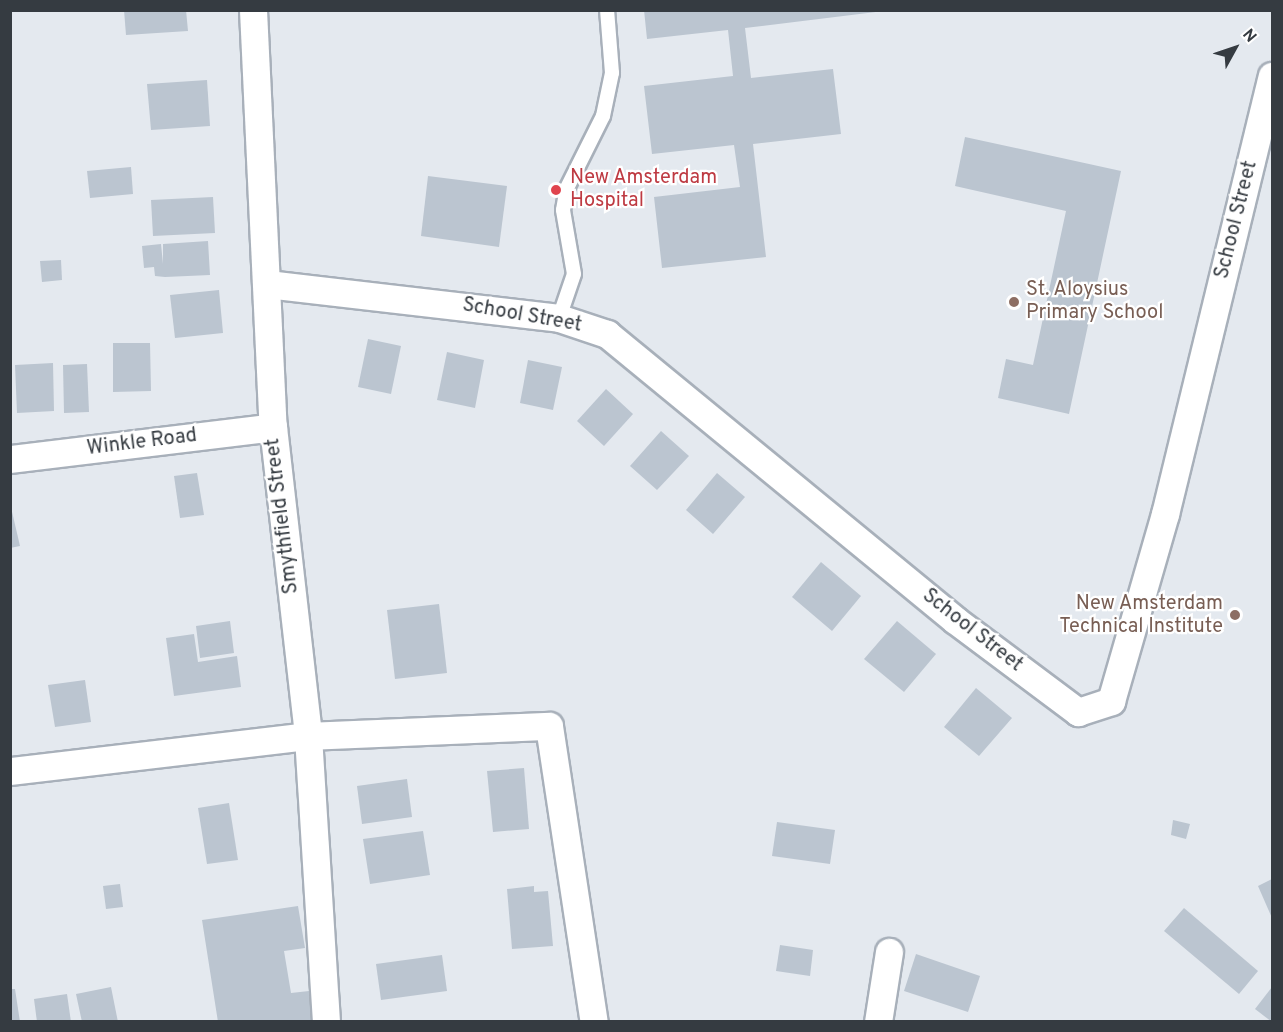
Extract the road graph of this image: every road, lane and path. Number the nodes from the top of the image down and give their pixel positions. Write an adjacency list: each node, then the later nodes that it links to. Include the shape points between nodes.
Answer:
1 (254, 10): 4 (street, Smythfield Street)
2 (608, 10): 5 (lane, via 612,73 603,116 567,188 563,210 574,274)
3 (1272, 76): 5 (street, School Street, via 1165,513 1111,701 1078,712 955,620 607,334)
4 (267, 284): 5 (street, School Street, via 304,285); 6 (street, Smythfield Street)
5 (559, 318)
6 (273, 427): 7 (street, Winkle Road); 8 (street, Smythfield Street)
7 (10, 459)
8 (308, 736): 9 (street); 11 (street, Smythfield Street); 12 (street, via 549,726)
9 (10, 771)
10 (889, 952): 13 (street)
11 (326, 1022)
12 (594, 1022)
13 (878, 1022)

